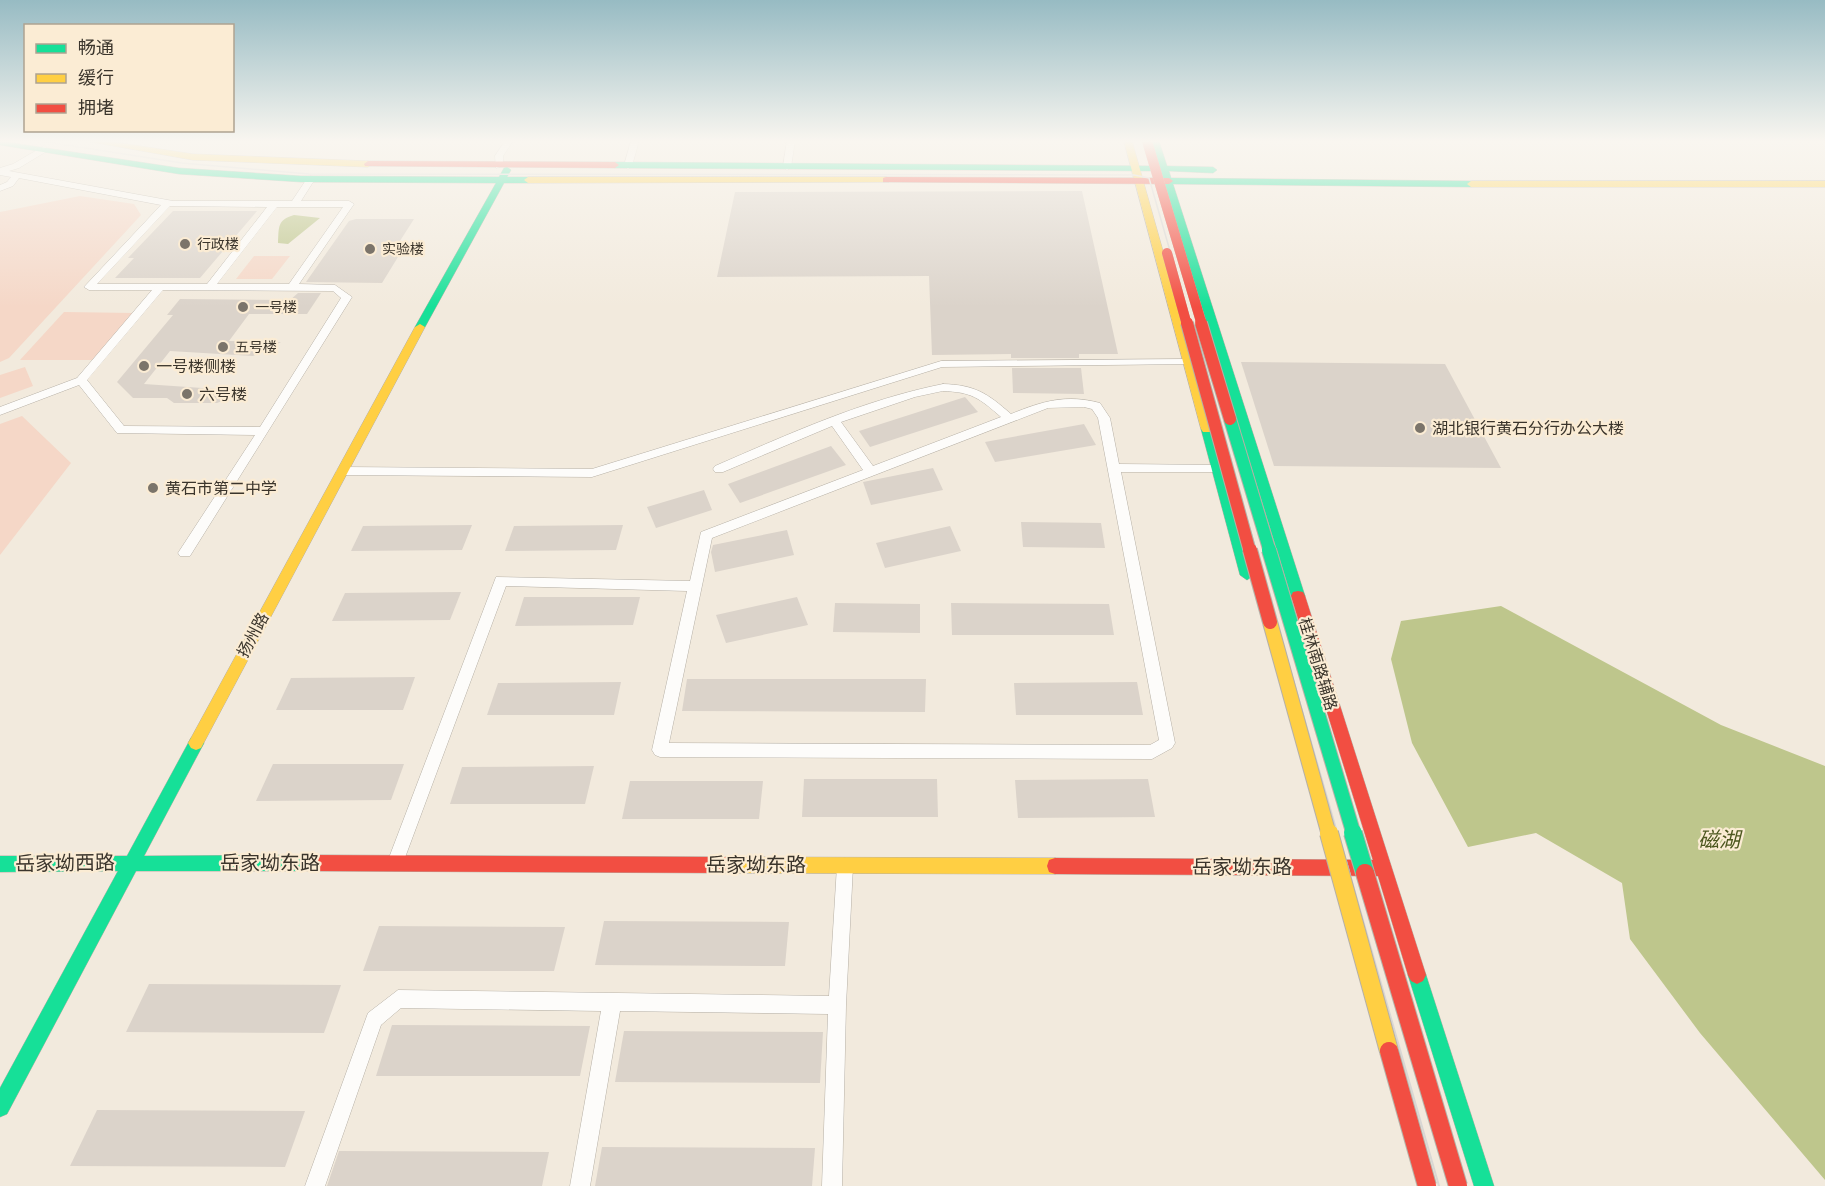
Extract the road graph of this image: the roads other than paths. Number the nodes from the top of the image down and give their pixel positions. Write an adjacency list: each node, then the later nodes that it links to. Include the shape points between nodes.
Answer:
1 (131, 196): 8 (street)
2 (300, 196): 10 (street)
3 (490, 196): 23 (main road, 扬州路)
4 (1145, 196): 14 (main road)
5 (1150, 196): 40 (main road, bridge)
6 (1163, 196): 41 (main road, bridge)
7 (1171, 196): 32 (main road, 桂林南路辅路)
8 (168, 203): 9 (street); 11 (street, via 89,287)
9 (274, 204): 10 (street); 12 (street)
10 (295, 204): 13 (street, via 349,204)
11 (160, 287): 12 (street); 15 (street)
12 (210, 287): 13 (street)
13 (292, 287): 19 (street, via 334,288 347,297)
14 (1186, 362): 21 (main road); 23 (street, via 941,364 592,473)
15 (81, 380): 16 (street); 19 (street, via 122,430)
16 (0, 411)
17 (1010, 419): 18 (street, via 984,397 963,388 939,388); 20 (street, via 1047,404 1096,406 1104,418); 24 (street)
18 (835, 422): 22 (street); 24 (street)
19 (263, 431): 25 (street)
20 (1115, 468): 21 (street); 26 (street, via 1167,743 1152,752 660,750)
21 (1216, 468): 31 (main road)
22 (719, 469)
23 (342, 471): 27 (main road, 扬州路)
24 (871, 472): 26 (street, via 706,535)
25 (185, 553)
26 (695, 586): 28 (street, via 501,581)
27 (131, 862): 28 (main road, 岳家坳东路); 29 (main road, 岳家坳西路); 35 (main road, 扬州路)
28 (395, 863): 30 (main road, 岳家坳东路)
29 (0, 864)
30 (845, 866): 31 (main road, 岳家坳东路); 34 (street)
31 (1330, 868): 32 (main road, 岳家坳东路); 39 (main road)
32 (1381, 868): 42 (main road, 桂林南路辅路)
33 (612, 1002): 34 (street); 36 (street, via 398,999 374,1019); 37 (street)
34 (837, 1005): 38 (street)
35 (0, 1107)
36 (315, 1186)
37 (580, 1186)
38 (832, 1186)
39 (1415, 1186)
40 (1427, 1186)
41 (1458, 1186)
42 (1484, 1186)

